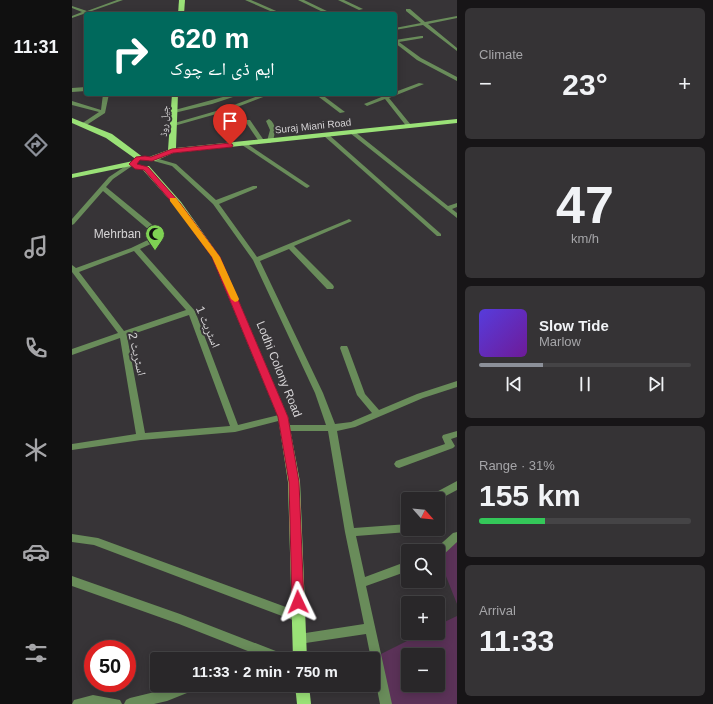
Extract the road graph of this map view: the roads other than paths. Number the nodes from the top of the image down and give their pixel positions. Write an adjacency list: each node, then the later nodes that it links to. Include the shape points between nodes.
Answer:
1 (121, 0): 9 (street)
2 (182, 0): 10 (main road)
3 (247, 0): 11 (street)
4 (300, 0): 12 (street)
5 (340, 0): 7 (street)
6 (72, 7): 9 (street)
7 (361, 9)
8 (408, 10): 16 (street)
9 (86, 12)
10 (181, 12)
11 (276, 12)
12 (327, 12)
13 (84, 13): 15 (street)
14 (457, 16): 16 (street)
15 (73, 17)
16 (423, 23): 17 (street); 22 (street)
17 (397, 29)
18 (420, 37): 20 (street)
19 (457, 40): 22 (street)
20 (397, 41)
21 (397, 42): 24 (street, via 419,59)
22 (447, 42): 23 (street)
23 (457, 50)
24 (457, 79)
25 (421, 84): 28 (street)
26 (84, 89): 27 (street)
27 (72, 90)
28 (397, 93)
29 (106, 96): 38 (street)
30 (175, 96): 39 (main road, جیل روڈ)
31 (233, 96): 39 (street)
32 (263, 96): 46 (street, via 225,110)
33 (321, 96): 40 (street)
34 (389, 96): 35 (street)
35 (386, 97): 37 (street); 48 (street)
36 (72, 103): 38 (street)
37 (367, 104)
38 (103, 112): 45 (street)
39 (174, 112): 46 (main road, جیل روڈ)
40 (342, 112)
41 (72, 120): 45 (main road)
42 (248, 120): 53 (street)
43 (457, 120): 48 (main road, Suraj Miani Road)
44 (269, 121): 52 (street, via 273,130)
45 (83, 124): 51 (main road)
46 (174, 124): 55 (main road, جیل روڈ)
47 (72, 125): 51 (main road)
48 (409, 126): 49 (main road, Suraj Miani Road)
49 (352, 132): 50 (main road, Suraj Miani Road); 65 (street)
50 (326, 135): 52 (main road, Suraj Miani Road); 69 (street)
51 (117, 141): 56 (main road)
52 (270, 141): 53 (main road, Suraj Miani Road)
53 (262, 142): 54 (main road, Suraj Miani Road)
54 (244, 144): 55 (main road, Suraj Miani Road); 60 (street)
55 (172, 151): 58 (main road, جیل روڈ)
56 (140, 158): 57 (main road); 58 (main road)
57 (133, 163): 58 (main road, via 137,168); 59 (main road); 62 (street, via 111,178)
58 (149, 164): 63 (street, via 174,165); 81 (main road, Lodhi Colony Road, via 216,257)
59 (72, 176)
60 (307, 186)
61 (255, 187): 63 (street)
62 (103, 188): 68 (street); 71 (street, via 159,233 155,240)
63 (215, 203): 72 (street)
64 (457, 205): 65 (street)
65 (447, 208): 66 (street)
66 (457, 216)
67 (349, 221): 70 (street)
68 (72, 223)
69 (439, 235)
70 (290, 246): 72 (street); 74 (street)
71 (135, 248): 73 (street); 75 (street, اسٹریٹ 1)
72 (256, 260): 83 (street, via 319,393)
73 (73, 269): 76 (street, اسٹریٹ 2)
74 (330, 287)
75 (191, 311): 76 (street); 84 (street, اسٹریٹ 1)
76 (123, 335): 78 (street); 86 (street, اسٹریٹ 2)
77 (344, 348): 80 (street, via 361,395)
78 (72, 352)
79 (457, 384): 80 (street)
80 (378, 414): 83 (street, via 352,425)
81 (283, 417): 82 (main road, Lodhi Colony Road); 84 (street)
82 (286, 428): 83 (street); 99 (main road, Lodhi Colony Road, via 294,482)
83 (332, 428): 92 (street)
84 (235, 429): 86 (street)
85 (457, 434): 88 (street, via 446,437 450,446)
86 (141, 436): 87 (street)
87 (72, 447)
88 (399, 464)
89 (457, 485): 90 (street)
90 (444, 492)
91 (401, 528): 92 (street)
92 (350, 532): 98 (street)
93 (457, 536): 95 (street)
94 (72, 538): 99 (street, via 94,541)
95 (445, 547)
96 (401, 569): 98 (street)
97 (72, 581): 102 (street)
98 (361, 583): 100 (street)
99 (298, 617): 101 (main road, Lodhi Colony Road)
100 (370, 628): 101 (street); 110 (street)
101 (299, 639): 103 (main road, Lodhi Colony Road)
102 (264, 652)
103 (300, 652)
104 (175, 692): 108 (street)
105 (303, 692): 109 (main road)
106 (78, 704): 107 (street, via 93,701)
107 (116, 704)
108 (130, 704)
109 (304, 704)
110 (386, 704)

